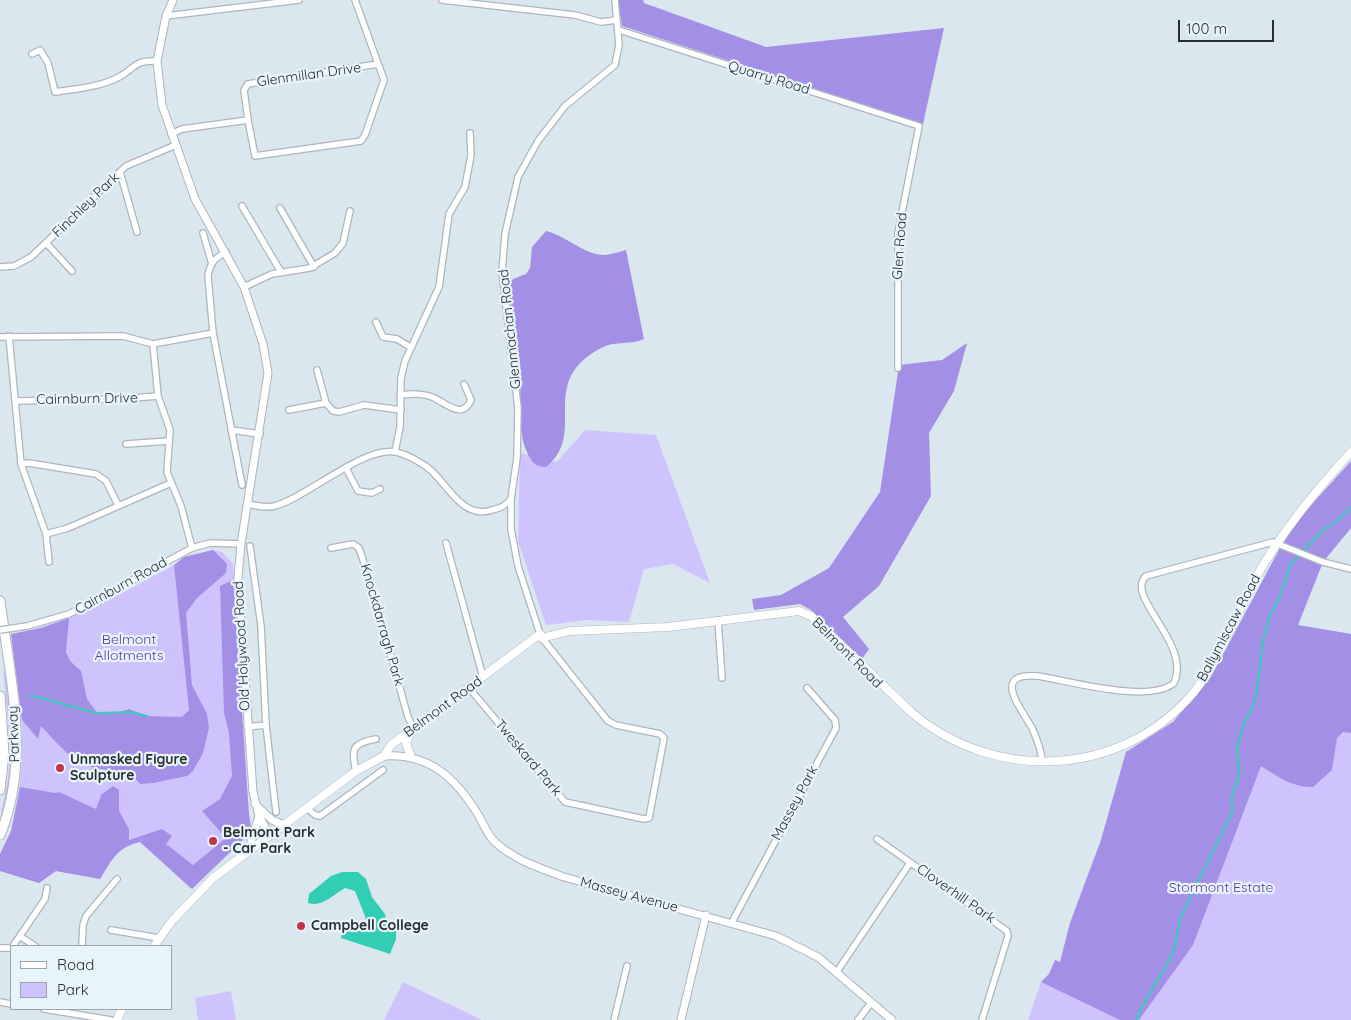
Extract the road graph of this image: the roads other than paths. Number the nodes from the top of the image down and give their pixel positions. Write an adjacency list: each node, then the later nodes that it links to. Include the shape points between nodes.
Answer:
1 (172, 0): 6 (street, Old Holywood Road)
2 (299, 0): 6 (street)
3 (355, 0): 11 (street)
4 (442, 0): 7 (street, via 575,15 601,22)
5 (615, 0): 7 (street, Glenmachan Road)
6 (166, 16): 10 (street, Old Holywood Road)
7 (617, 20): 8 (street, Glenmachan Road)
8 (618, 30): 13 (street, Quarry Road); 57 (street, Glenmachan Road, via 615,65 565,106 538,141 518,178 513,198 505,234 502,272 518,408)
9 (32, 54): 10 (street, via 40,50 48,63 55,92 88,87 120,76 144,60)
10 (157, 61): 15 (street, Old Holywood Road, via 162,105)
11 (378, 64): 12 (street, Glenmillan Drive, via 248,84 244,90); 12 (street, Glenmillan Drive, via 384,80 361,141 254,156)
12 (248, 120): 15 (street)
13 (919, 126): 37 (street, Glen Road, via 898,233)
14 (470, 133): 36 (street, via 471,155 465,188 449,214 439,287)
15 (171, 134): 16 (street, Old Holywood Road)
16 (176, 145): 17 (street, Finchley Park, via 132,162); 24 (street, Old Holywood Road, via 195,199)
17 (120, 172): 21 (street); 23 (street, Finchley Park)
18 (242, 206): 29 (street)
19 (280, 208): 27 (street)
20 (350, 211): 27 (street, via 343,243)
21 (137, 232)
22 (202, 233): 25 (street)
23 (46, 243): 26 (street, Finchley Park, via 23,263); 28 (street)
24 (226, 252): 25 (street); 30 (street, Old Holywood Road)
25 (212, 264): 32 (street, via 208,276)
26 (0, 267)
27 (314, 267): 29 (street)
28 (72, 271)
29 (282, 272): 30 (street)
30 (244, 287): 47 (street, Old Holywood Road, via 263,344 268,373)
31 (376, 322): 36 (street, via 383,336 397,339)
32 (213, 333): 35 (street); 46 (street)
33 (9, 336): 34 (street); 35 (street, via 123,336); 42 (street)
34 (0, 337)
35 (153, 344): 41 (street)
36 (410, 348): 40 (street, via 401,378)
37 (898, 368)
38 (317, 370): 43 (street)
39 (464, 384): 40 (street, via 471,400 463,410 452,409 432,397)
40 (400, 395): 45 (street)
41 (158, 396): 42 (street, Cairnburn Drive, via 120,400); 48 (street, via 170,430)
42 (16, 401): 52 (street)
43 (326, 403): 44 (street); 45 (street, via 333,411 339,412 364,405)
44 (290, 410)
45 (401, 410): 50 (street)
46 (231, 430): 47 (street); 55 (street)
47 (260, 434): 58 (street, Old Holywood Road)
48 (169, 441): 49 (street); 54 (street, via 167,472)
49 (126, 444)
50 (395, 452): 53 (street, via 381,453); 57 (street, via 427,467 473,512 483,513 505,506)
51 (1351, 452): 63 (main road, Ballymiscaw Road, via 1310,497)
52 (21, 464): 59 (street, via 96,474 106,481); 60 (street)
53 (346, 468): 56 (street, via 358,491 372,493); 58 (street, via 274,506)
54 (171, 483): 59 (street); 65 (street)
55 (242, 486)
56 (380, 489)
57 (511, 500): 74 (street, Glenmachan Road, via 518,566)
58 (248, 504): 62 (street, Old Holywood Road)
59 (118, 505): 60 (street, via 68,528)
60 (46, 534): 67 (street)
61 (446, 543): 75 (street)
62 (241, 544): 65 (street, Cairnburn Road, via 210,542); 68 (street, Old Holywood Road)
63 (1279, 544): 70 (street, via 1323,562); 86 (main road, Ballymiscaw Road, via 1244,600 1206,676 1176,710 1148,731 1114,748 1074,759); 86 (street, via 1151,573 1142,579 1143,598 1168,635 1174,654 1177,674 1170,686 1154,692 1132,693 1038,676 1016,679 1012,694 1036,737)
64 (250, 546): 69 (street, Old Holywood Road)
65 (192, 548): 73 (street, Cairnburn Road, bridge, via 76,611 27,626)
66 (331, 548): 82 (street, Knockdarragh Park, via 353,544 359,548)
67 (49, 562)
68 (238, 565): 69 (street, Old Holywood Road); 81 (street, Old Holywood Road)
69 (252, 566): 80 (street, Old Holywood Road, via 261,626)
70 (1351, 569)
71 (0, 601): 95 (highway, Parkway, via 14,704 16,749 12,795)
72 (718, 620): 74 (main road, Belmont Road); 76 (street); 86 (main road, Belmont Road, via 789,611 805,613 895,699 944,737 994,757)
73 (0, 630)
74 (541, 636): 75 (main road, Belmont Road); 77 (street, Tweskard Park, via 608,721 660,734 664,738 649,818 565,802)
75 (483, 677): 77 (main road, Belmont Road)
76 (722, 678)
77 (469, 688): 82 (main road, Belmont Road)
78 (807, 688): 103 (street, Massey Park, via 835,720 836,728)
79 (0, 696): 89 (highway, Parkway, via 4,754)
80 (266, 725): 81 (street, Old Holywood Road); 92 (street, Old Holywood Road)
81 (247, 727): 90 (street, Old Holywood Road)
82 (414, 729): 84 (main road, Belmont Road, via 391,745); 85 (main road, via 406,743)
83 (376, 739): 88 (street, via 360,743 354,749)
84 (384, 756): 85 (street, Massey Avenue); 88 (main road, Belmont Road)
85 (411, 757): 102 (street, Massey Avenue, via 434,765 448,775 462,789 494,841 536,867)
86 (1042, 762)
87 (383, 770): 91 (street, via 320,816)
88 (356, 771): 91 (main road, Belmont Road)
89 (0, 790)
90 (255, 804): 93 (street, Old Holywood Road); 94 (street, via 272,820)
91 (307, 808): 94 (main road, Belmont Road)
92 (276, 812)
93 (259, 816): 96 (street, Old Holywood Road); 98 (street)
94 (284, 825): 96 (main road, Belmont Road)
95 (0, 835)
96 (270, 836): 98 (main road, Belmont Road)
97 (877, 839): 99 (street, Cloverhill Park)
98 (248, 852): 106 (main road, Belmont Road, via 213,878)
99 (910, 862): 112 (street); 120 (street, Cloverhill Park, via 1007,931)
100 (117, 880): 109 (street, via 86,916)
101 (47, 888): 105 (street, via 46,899)
102 (706, 915): 103 (street, Massey Avenue); 117 (street)
103 (732, 922): 112 (street, Massey Avenue, via 776,936 818,957)
104 (112, 930): 106 (street)
105 (21, 937): 107 (street); 108 (street)
106 (159, 938): 110 (main road, Belmont Road)
107 (14, 945)
108 (33, 945)
109 (82, 945)
110 (155, 945)
111 (627, 966): 116 (street)
112 (836, 973): 113 (street, Massey Avenue)
113 (871, 1003): 118 (street); 119 (street, Massey Avenue)
114 (50, 1010): 115 (street)
115 (111, 1020)
116 (614, 1020)
117 (681, 1020)
118 (858, 1020)
119 (892, 1020)
120 (982, 1020)

